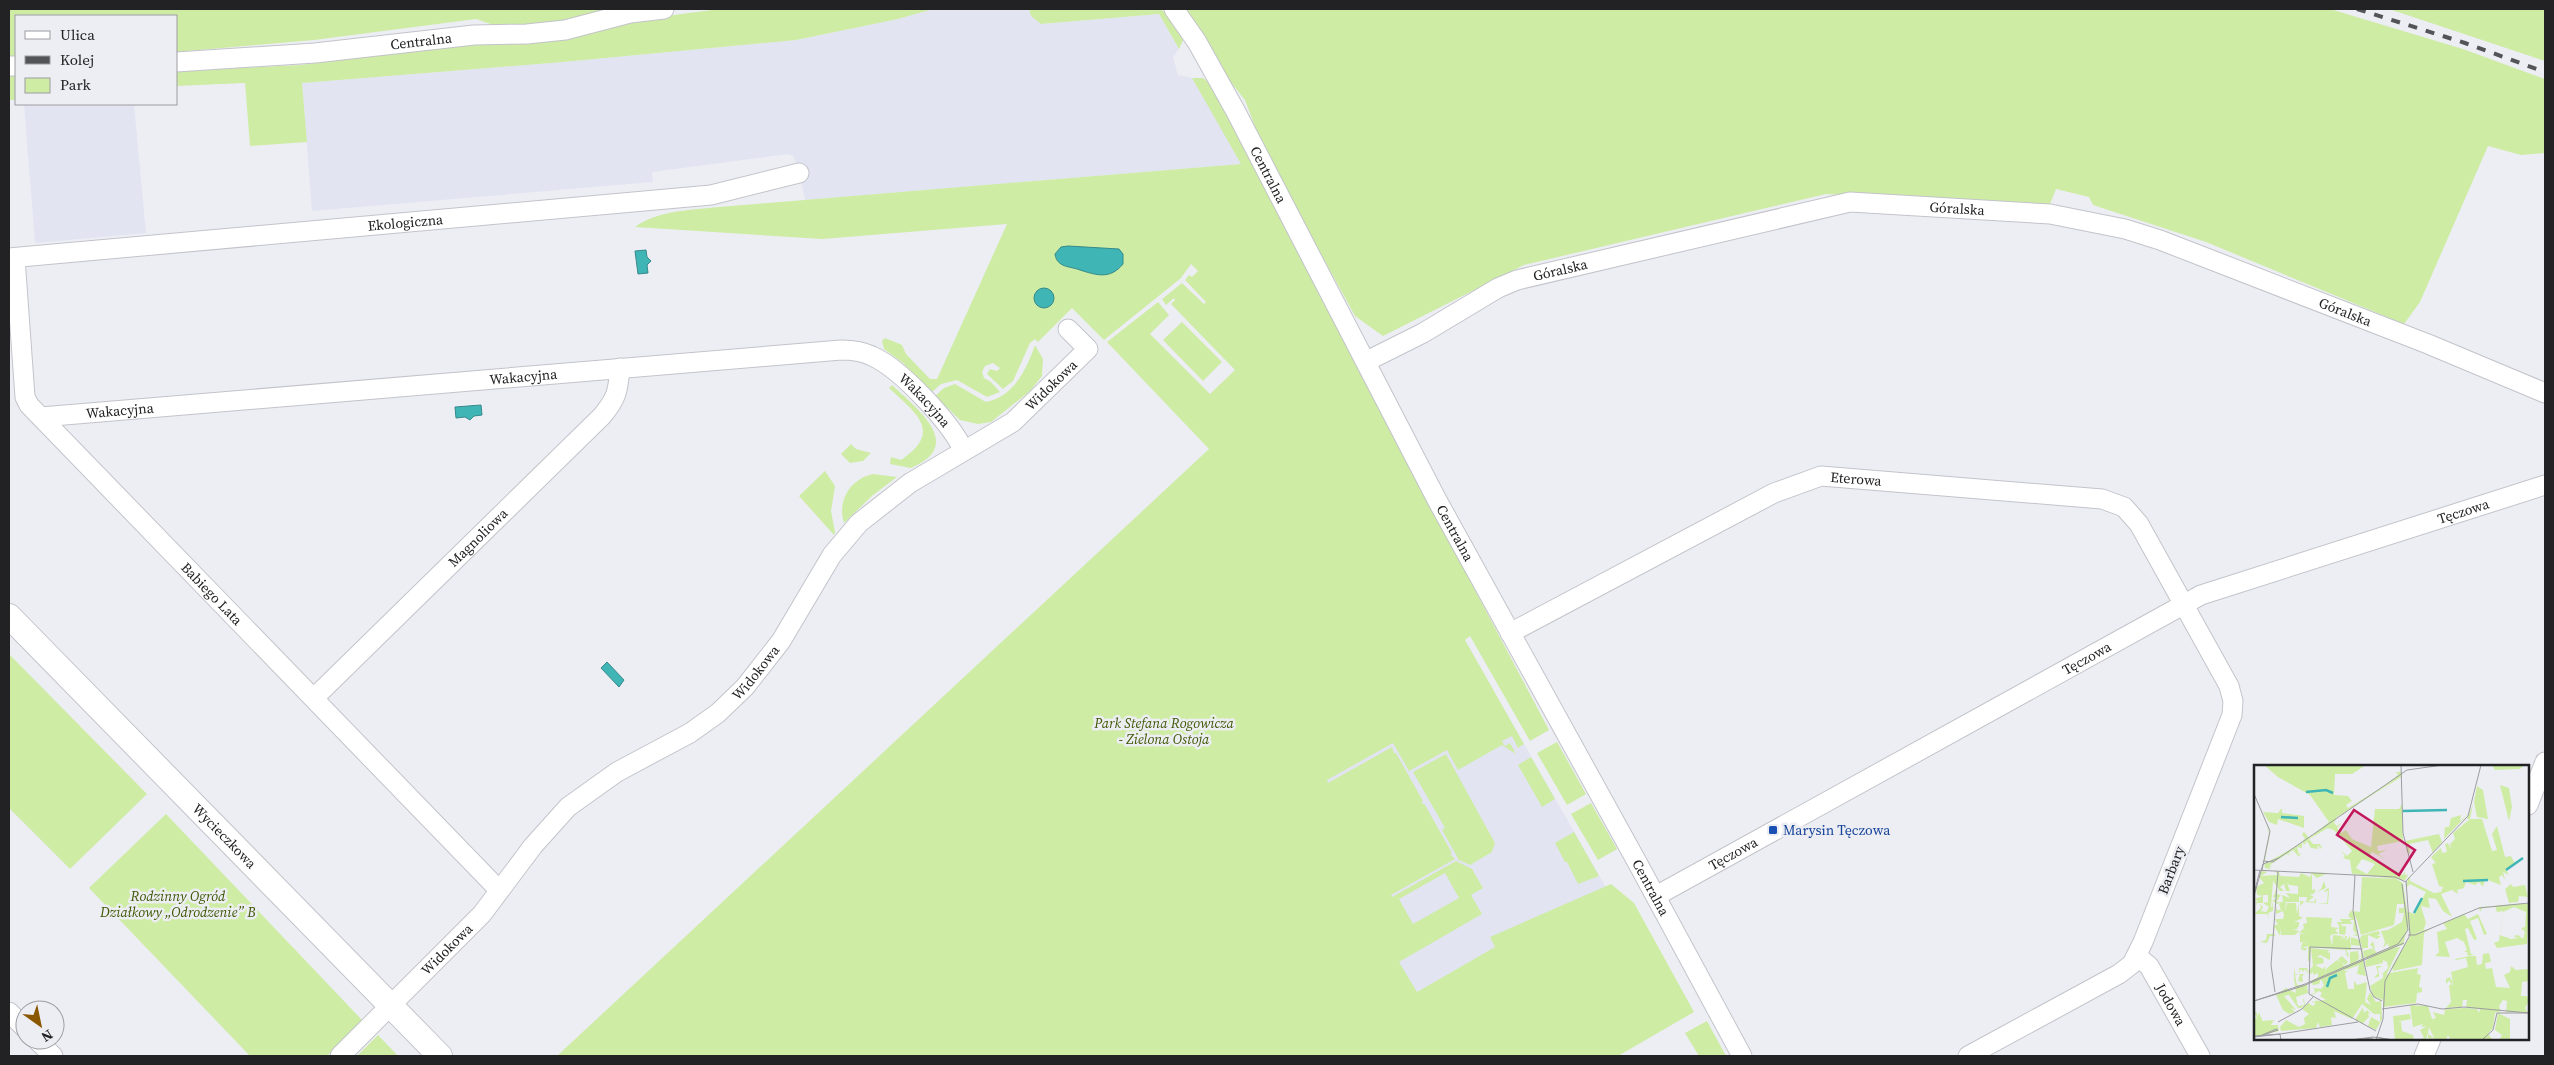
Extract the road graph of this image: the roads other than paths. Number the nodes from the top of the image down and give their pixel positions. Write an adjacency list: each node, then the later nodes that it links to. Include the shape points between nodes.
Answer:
1 (664, 9): 3 (street, Centralna, via 630,13 565,30)
2 (1174, 9): 7 (street, Centralna, via 1197,42 1236,112)
3 (178, 62)
4 (800, 173): 5 (street, Ekologiczna, via 711,195)
5 (12, 258): 10 (street, Babiego Lata, via 25,397)
6 (1068, 329): 11 (street, Widokowa, via 1088,349 1013,422)
7 (1367, 361): 9 (street, Góralska, via 1517,280 1850,202 2050,214 2125,228 2418,340); 15 (street, Centralna, via 1437,500)
8 (620, 368): 10 (street, Wakacyjna); 11 (street, Wakacyjna, via 842,350 863,352 895,371 946,422); 16 (street, Magnoliowa, via 618,392 602,416)
9 (2545, 393)
10 (41, 417): 16 (street, Babiego Lata)
11 (963, 449): 19 (street, Widokowa, via 895,492 859,522 832,555 774,652 746,687 690,733 617,772 580,797 553,821)
12 (2545, 485): 13 (street, Tęczowa)
13 (2183, 603): 15 (street, Eterowa, via 2139,524 2116,503 2102,499 1821,476 1774,493); 20 (street, Tęczowa); 21 (street, Barbary, via 2229,686 2232,715)
14 (9, 616): 22 (street, Wycieczkowa)
15 (1510, 633): 20 (street, Centralna)
16 (315, 697): 19 (street, Babiego Lata)
17 (2545, 762): 18 (street)
18 (2529, 802)
19 (500, 890): 22 (street, Widokowa, via 482,914)
20 (1656, 896): 26 (street, Centralna)
21 (2137, 956): 27 (street, Barbary, via 2119,974); 28 (street, Jodowa, via 2154,975)
22 (391, 1006): 24 (street, Widokowa); 25 (street, Wycieczkowa)
23 (2431, 1040): 29 (street)
24 (340, 1056)
25 (440, 1056)
26 (1742, 1056)
27 (1968, 1056)
28 (2200, 1056)
29 (2424, 1056)

